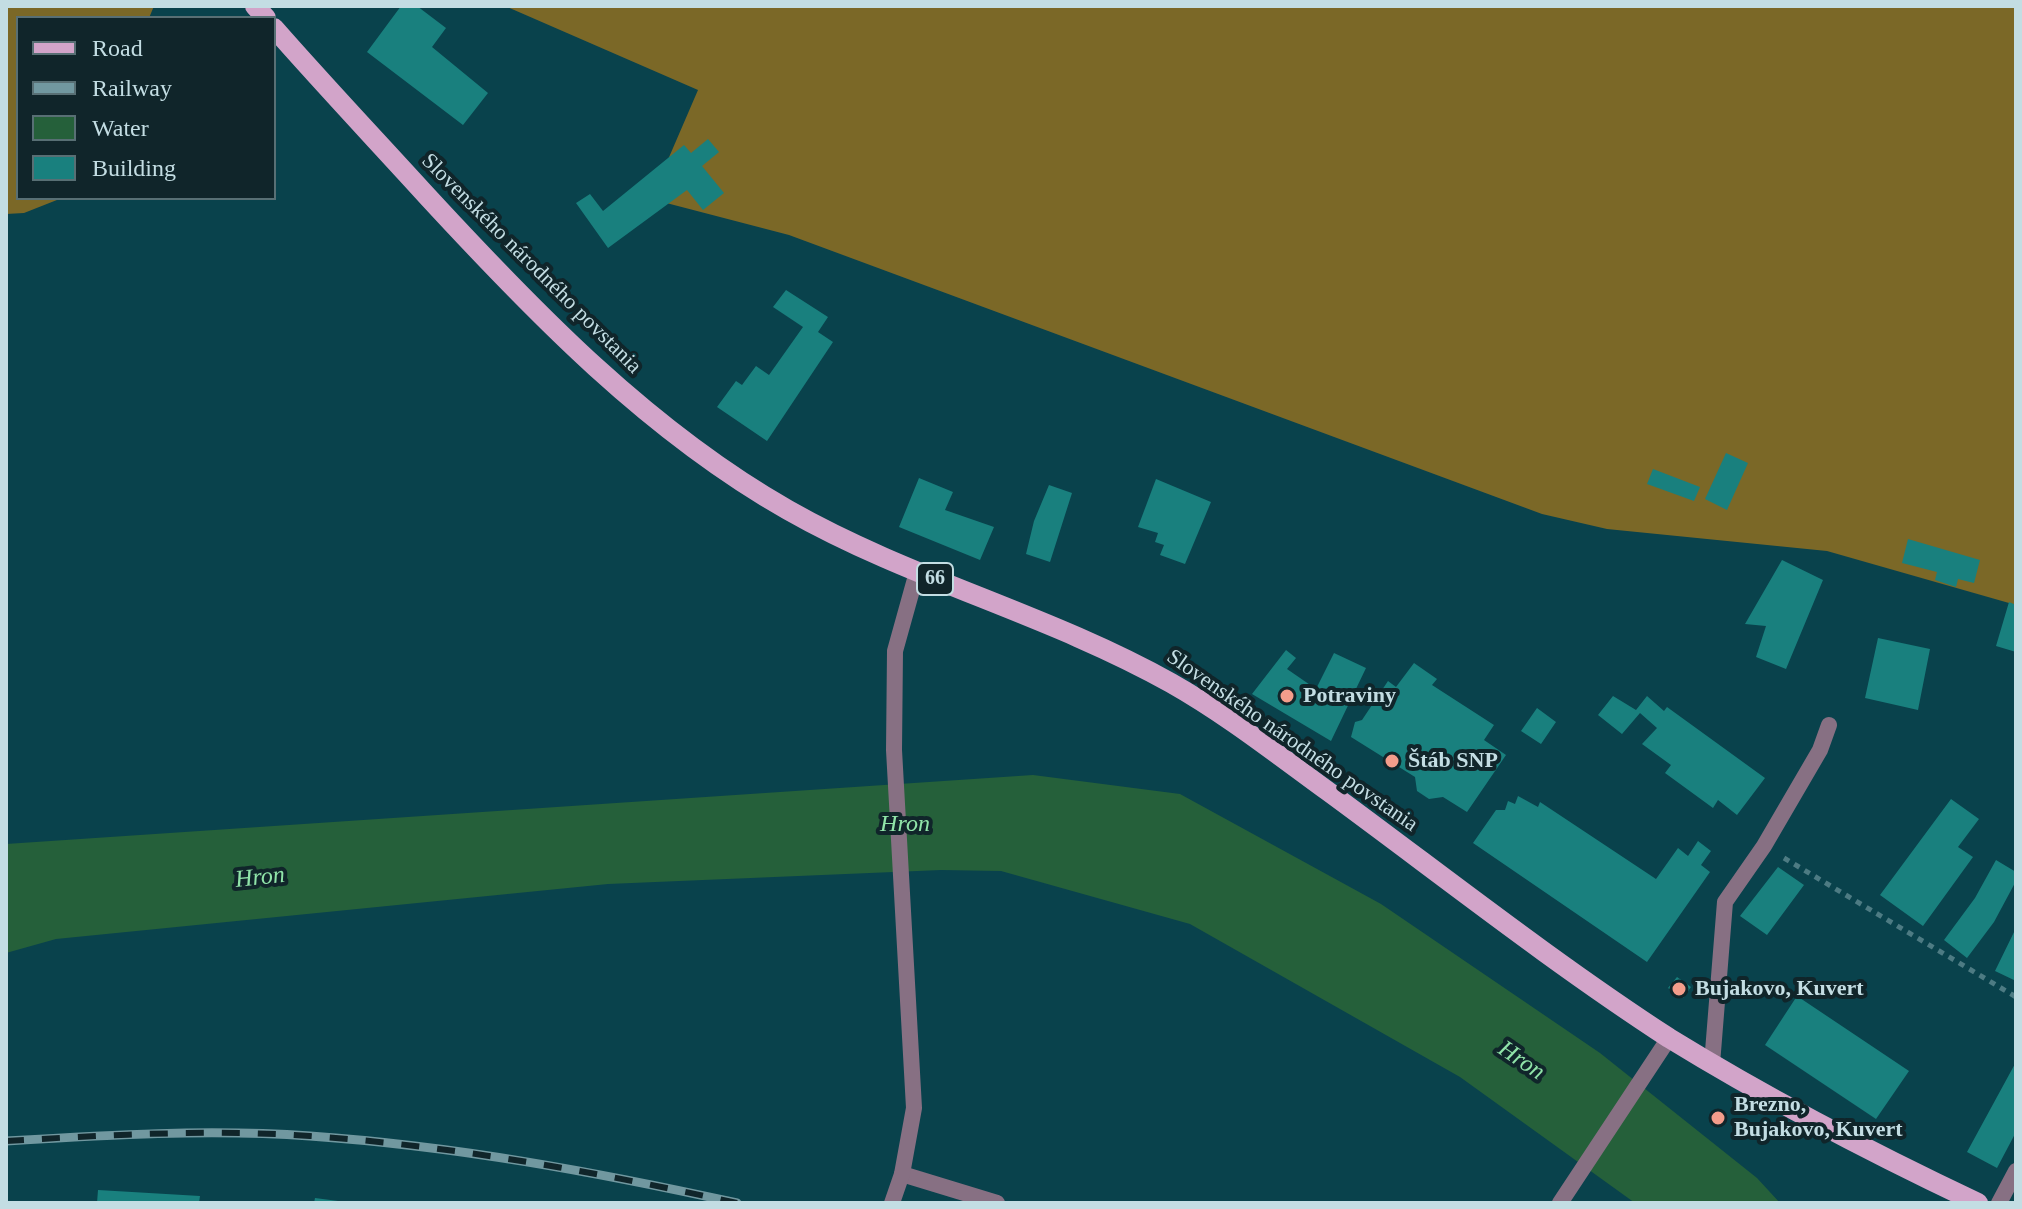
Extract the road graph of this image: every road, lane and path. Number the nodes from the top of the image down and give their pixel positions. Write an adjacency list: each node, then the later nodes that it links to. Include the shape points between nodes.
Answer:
1 (276, 30): 2 (main road, Slovenského národného povstania / 66, via 470,242 660,424 787,510)
2 (917, 572): 6 (main road, Slovenského národného povstania / 66, via 1035,617 1173,684); 9 (street, via 895,651 894,750 914,1108)
3 (1829, 725): 4 (street)
4 (1764, 846): 5 (path); 7 (street, via 1725,902)
5 (2016, 997)
6 (1669, 1038): 7 (main road, Slovenského národného povstania / 66); 12 (street)
7 (1712, 1064): 13 (main road, Slovenského národného povstania / 66, via 1854,1144)
8 (2016, 1171): 14 (street)
9 (902, 1174): 10 (street); 11 (street)
10 (892, 1203)
11 (997, 1203)
12 (1560, 1203)
13 (1978, 1203)
14 (1999, 1203)

